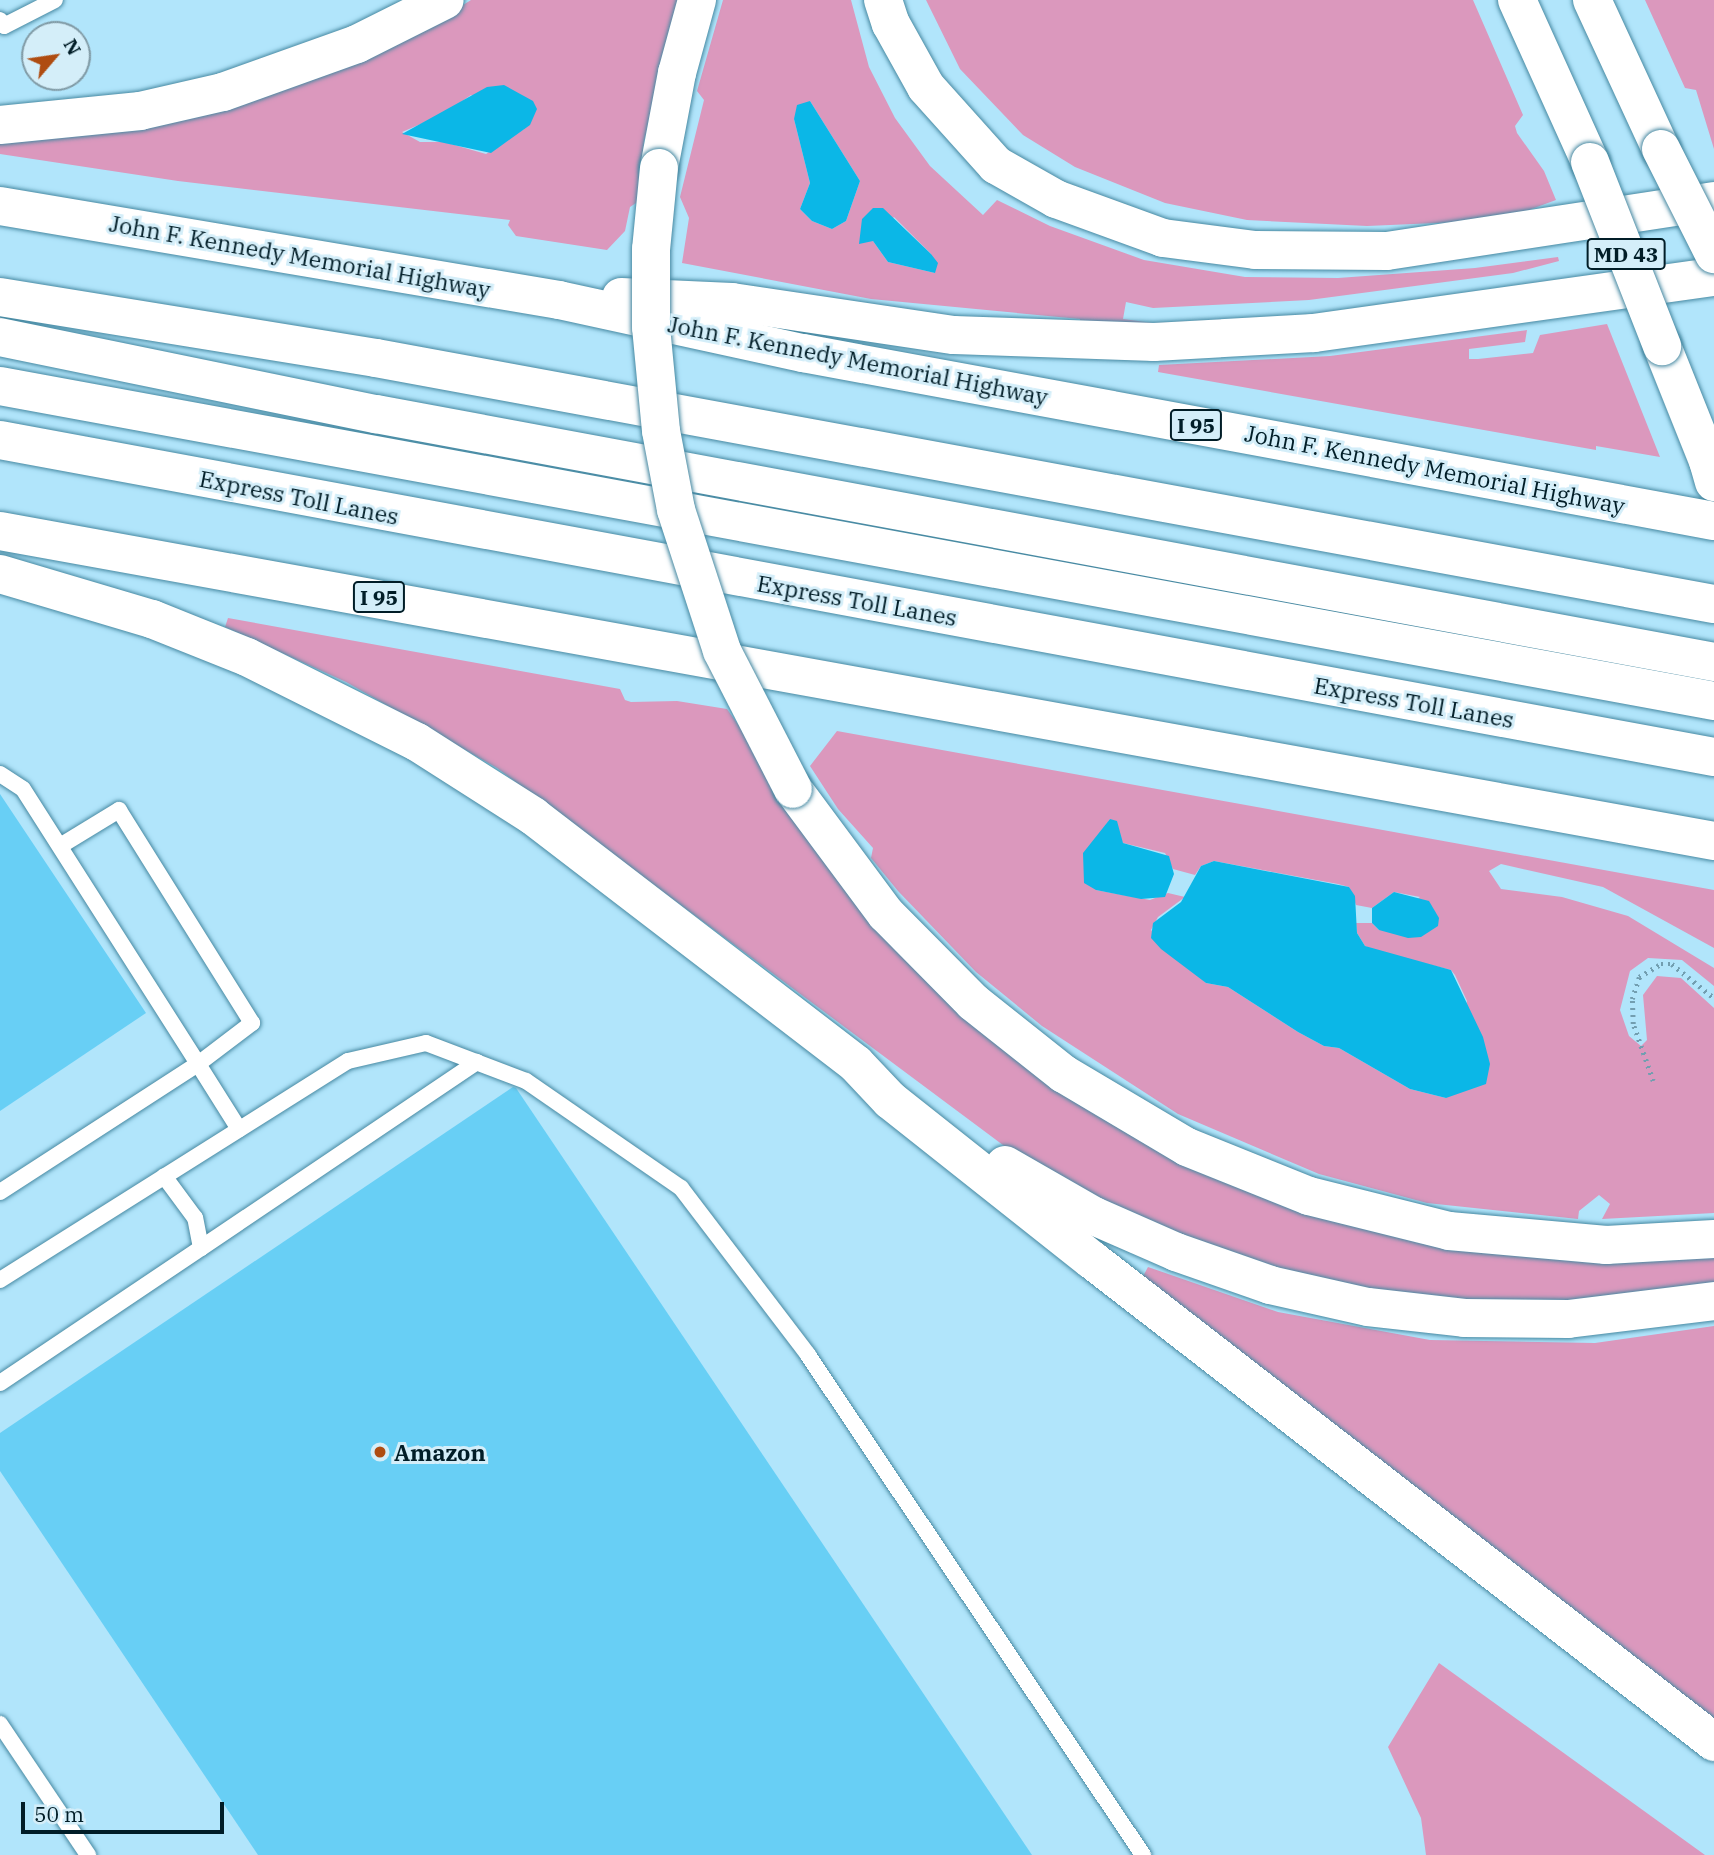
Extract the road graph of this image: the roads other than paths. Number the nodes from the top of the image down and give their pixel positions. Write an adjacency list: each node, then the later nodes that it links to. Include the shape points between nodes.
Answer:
1 (55, 0): 8 (lane, via 4,26)
2 (445, 0): 9 (highway, via 357,44 223,92 140,111)
3 (697, 0): 40 (highway, bridge, via 659,168 651,249 651,327 661,431 676,510 722,651 793,789 877,903 973,1002 1064,1074 1187,1147 1309,1196 1450,1231 1595,1245)
4 (883, 0): 11 (highway, via 926,87 996,164 1056,199 1163,238 1255,250 1387,251)
5 (1517, 0): 21 (highway, MD 43, bridge, via 1590,162)
6 (1592, 0): 10 (highway)
7 (1613, 0): 10 (highway)
8 (0, 20)
9 (0, 125)
10 (1668, 148): 13 (highway); 14 (highway, bridge)
11 (1714, 201)
12 (0, 206): 17 (highway, John F. Kennedy Memorial Highway / I 95)
13 (1714, 244)
14 (1714, 254)
15 (1714, 277): 17 (highway, via 1314,333 1154,342 954,335 695,298)
16 (0, 297): 25 (highway, via 376,358)
17 (559, 300): 22 (highway, John F. Kennedy Memorial Highway / I 95, via 803,353)
18 (0, 337): 27 (highway, via 349,409)
19 (0, 386): 29 (highway)
20 (0, 440): 30 (highway, Express Toll Lanes)
21 (1708, 463)
22 (1714, 521)
23 (0, 531): 32 (highway, I 95)
24 (0, 574): 36 (highway, via 92,599 199,637 309,685 417,742 570,843)
25 (1714, 604)
26 (1714, 612): 27 (highway, via 1691,636)
27 (1657, 651): 28 (highway)
28 (1714, 662)
29 (1714, 701)
30 (1714, 757)
31 (0, 774): 33 (lane, via 23,789)
32 (1714, 841)
33 (60, 846): 35 (lane); 35 (lane, via 119,810 253,1023)
34 (477, 1062): 37 (lane, via 426,1043 348,1061); 41 (lane); 48 (lane, via 526,1081 681,1188 808,1355)
35 (198, 1064): 37 (lane); 39 (lane)
36 (856, 1064): 43 (highway, via 1020,1174 1094,1216 1176,1252 1270,1285 1368,1307 1476,1318 1608,1317); 46 (highway, via 890,1100 1092,1260)
37 (239, 1129): 38 (lane)
38 (164, 1176): 41 (lane, via 195,1218); 42 (lane)
39 (0, 1192)
40 (1714, 1239)
41 (201, 1248): 44 (lane)
42 (0, 1280)
43 (1714, 1301)
44 (0, 1383)
45 (0, 1724): 47 (lane)
46 (1714, 1742)
47 (88, 1855)
48 (1143, 1855)

